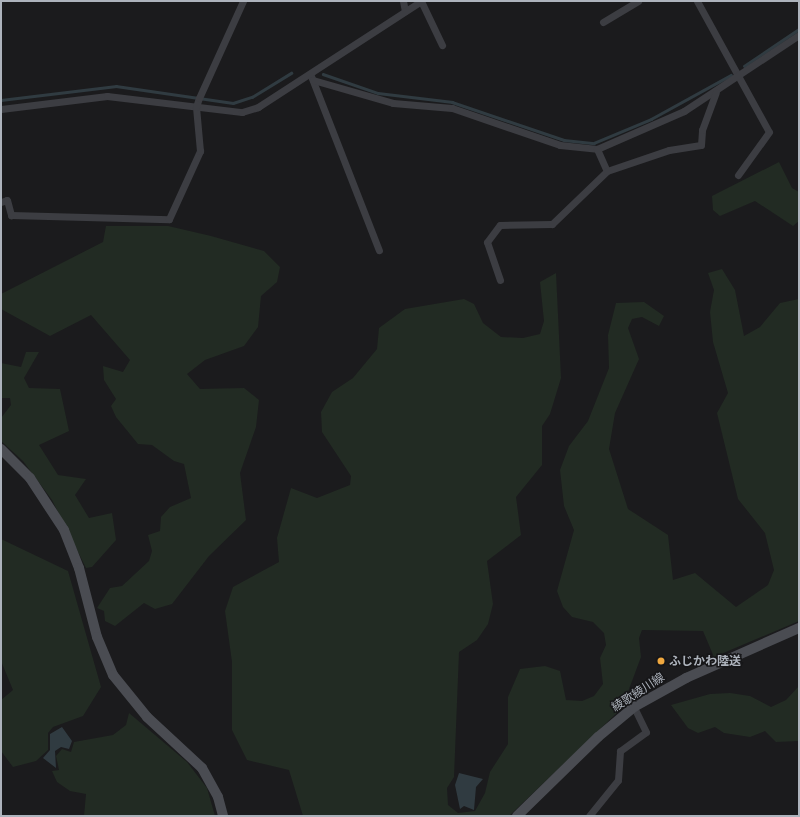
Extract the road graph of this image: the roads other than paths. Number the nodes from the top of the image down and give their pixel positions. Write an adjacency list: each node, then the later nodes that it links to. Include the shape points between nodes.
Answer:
1 (243, 1): 13 (street)
2 (403, 1): 6 (street)
3 (421, 1): 6 (street); 9 (street)
4 (638, 1): 7 (street, via 620,9)
5 (697, 1): 11 (street)
6 (405, 11): 10 (street)
7 (603, 22)
8 (799, 35): 11 (street)
9 (442, 45)
10 (312, 77): 13 (street, via 258,107 242,112); 15 (street, via 393,103 452,108 560,145); 19 (street)
11 (737, 78): 12 (street); 17 (street, via 769,132)
12 (716, 92): 15 (street, via 646,129); 16 (street, via 702,130 701,145 669,150)
13 (198, 102): 14 (street, via 107,96); 18 (street, via 200,151 169,219 11,215 7,200)
14 (1, 109)
15 (597, 149): 16 (street)
16 (607, 171): 20 (street, via 552,224 500,225 487,242)
17 (738, 175)
18 (1, 202)
19 (379, 250)
20 (500, 280)
21 (1, 449): 24 (street, via 30,478 64,530 79,568 97,637 113,676 147,718 202,768 218,796)
22 (799, 628): 23 (street, 綾歌綾川線, via 686,678)
23 (634, 707): 25 (street, 綾歌綾川線, via 598,737); 26 (street, via 646,732 620,751 618,780)
24 (223, 816)
25 (518, 816)
26 (589, 816)

